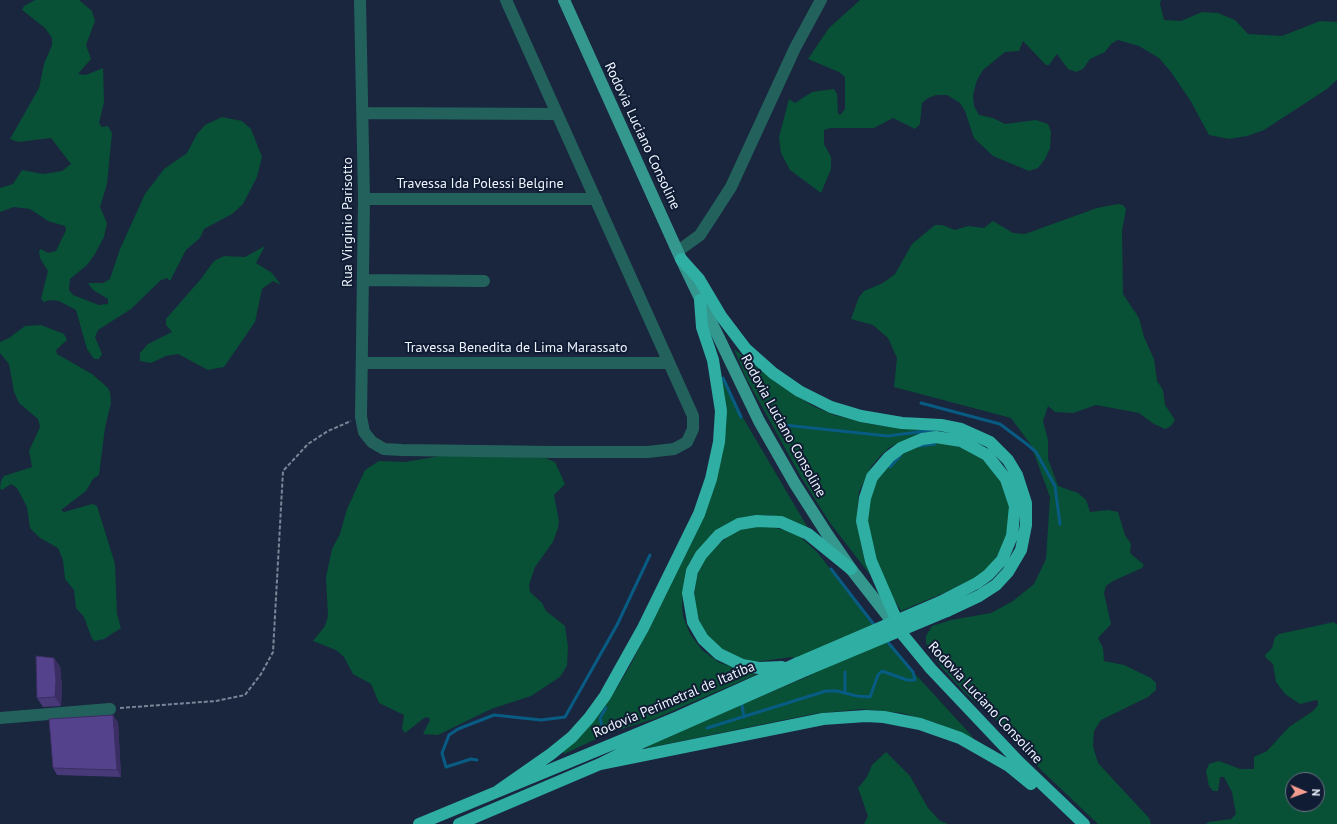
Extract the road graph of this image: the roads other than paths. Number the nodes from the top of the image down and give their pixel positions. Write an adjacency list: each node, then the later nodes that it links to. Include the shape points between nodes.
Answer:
1 (360, 0): 5 (street, Rua Virginio Parisotto)
2 (506, 0): 6 (street)
3 (564, 0): 9 (main road, Rodovia Luciano Consoline)
4 (821, 0): 9 (street, via 795,48 731,187 700,235)
5 (363, 113): 6 (street); 7 (street, Rua Virginio Parisotto)
6 (556, 114): 8 (street)
7 (364, 199): 8 (street, Travessa Ida Polessi Belgine); 10 (street, Rua Virginio Parisotto)
8 (596, 200): 14 (street)
9 (680, 255): 12 (main road, Rodovia Luciano Consoline); 16 (highway, via 746,349 773,373 799,391 831,407 861,416 902,423 961,428 990,442 1008,460 1017,475 1026,502 1026,525 1021,550 1008,572 992,588 979,596)
10 (363, 280): 11 (street); 13 (street, Rua Virginio Parisotto)
11 (484, 282)
12 (700, 300): 15 (main road, Rodovia Luciano Consoline, via 742,388 782,462); 22 (highway, via 702,327 712,360 721,411 713,473 699,514 640,634 605,696 572,736)
13 (362, 363): 14 (street, Travessa Benedita de Lima Marassato); 14 (street, Rua Virginio Parisotto, via 361,417 364,432 372,442 384,449 648,452 674,449 687,442 693,429 693,416)
14 (669, 363)
15 (851, 569): 17 (main road, Rodovia Luciano Consoline); 18 (highway, via 799,528 781,522 757,521 728,529 710,543 696,562 689,589 690,610 698,630 711,647 728,659 748,666)
16 (944, 606): 17 (highway, via 988,575 1002,560 1012,536 1014,506 1006,479 987,455 961,441 936,437 912,443 889,457 872,477 863,510 864,535 871,561); 18 (highway, Rodovia Perimetral de Itatiba, bridge)
17 (903, 635): 23 (highway, Rodovia Luciano Consoline, via 943,684 1018,762)
18 (800, 666): 21 (highway, Rodovia Perimetral de Itatiba); 22 (highway, Rodovia Perimetral de Itatiba)
19 (110, 709): 20 (street)
20 (0, 718)
21 (600, 764): 23 (highway, via 823,719 884,717 920,724 960,738 1009,766 1043,795); 25 (highway, Rodovia Perimetral de Itatiba)
22 (498, 791): 24 (highway, Rodovia Perimetral de Itatiba)
23 (1071, 812): 26 (highway, Rodovia Luciano Consoline)
24 (419, 824)
25 (459, 824)
26 (1084, 824)

